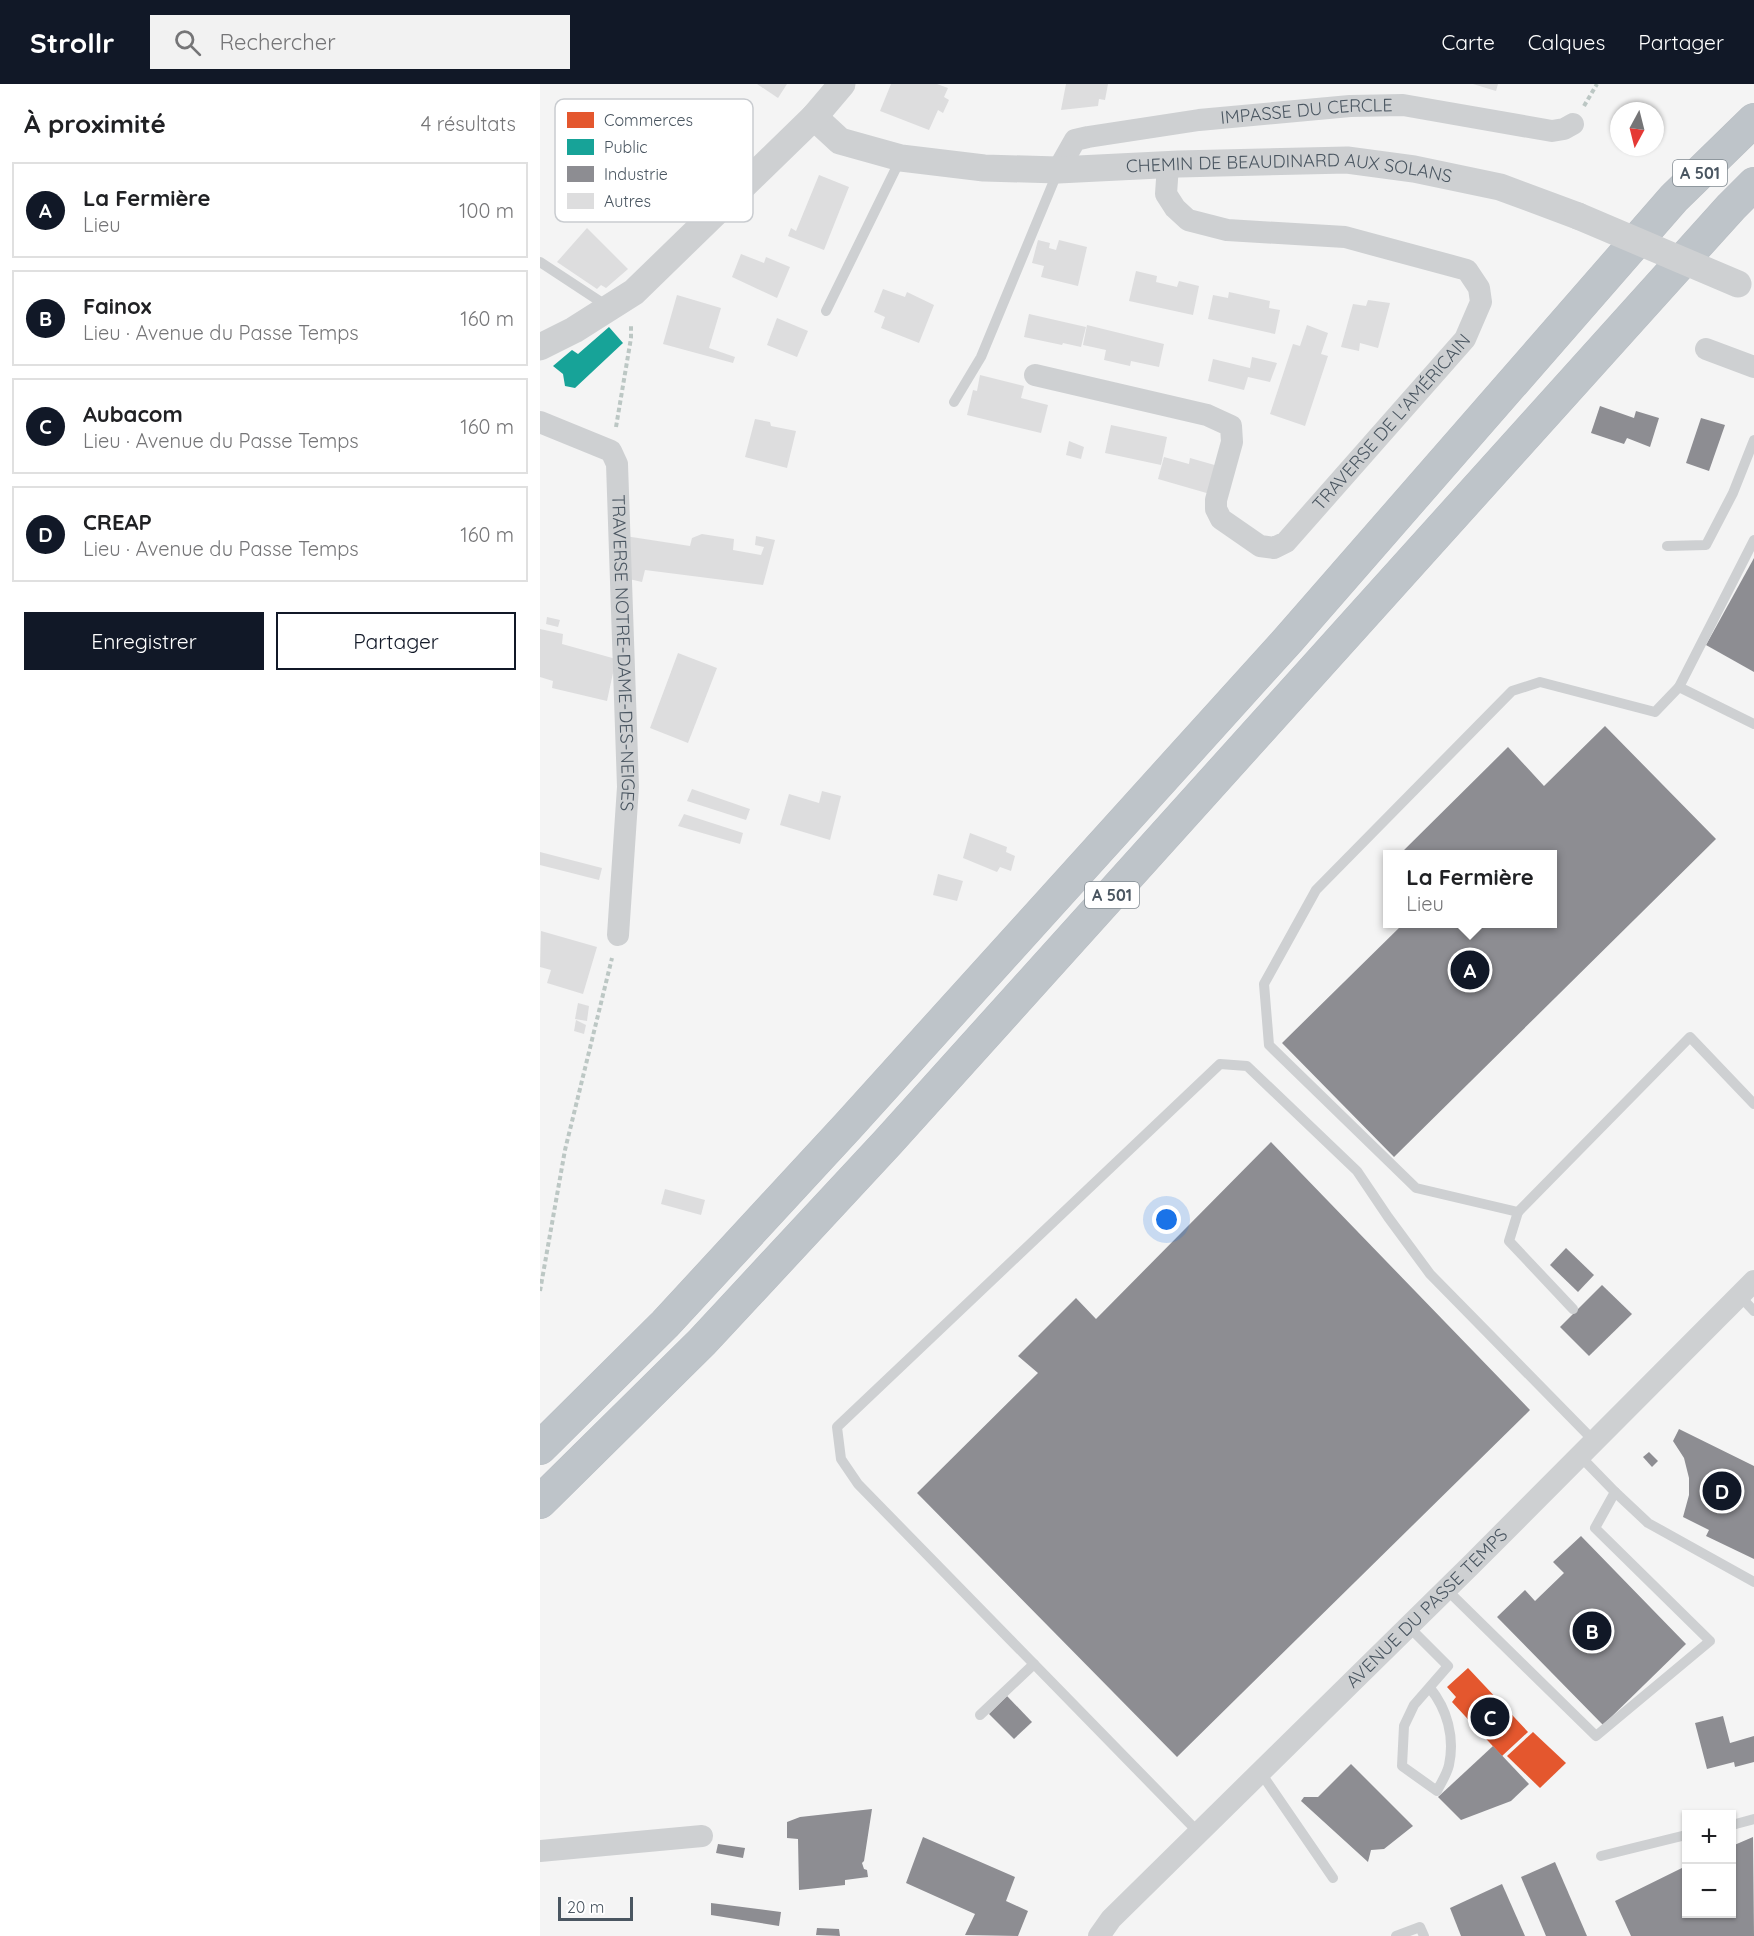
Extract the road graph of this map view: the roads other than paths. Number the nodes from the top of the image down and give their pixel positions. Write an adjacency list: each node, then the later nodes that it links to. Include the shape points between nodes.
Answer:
1 (842, 84): 2 (street)
2 (814, 117): 5 (street, CHEMIN DE BEAUDINARD AUX SOLANS, via 840,141); 8 (street)
3 (1754, 120): 31 (highway, A 501, via 1674,198 1289,639 848,1126 665,1323)
4 (1573, 124): 7 (street, IMPASSE DU CERCLE, via 1551,131 1403,105 1350,106 1199,120 1088,136 1075,140)
5 (901, 158): 7 (street, CHEMIN DE BEAUDINARD AUX SOLANS, via 984,168); 14 (lane)
6 (1168, 165): 7 (street, CHEMIN DE BEAUDINARD AUX SOLANS); 12 (street, CHEMIN DE BEAUDINARD AUX SOLANS, bridge, via 1347,160 1500,187); 18 (street, TRAVERSE DE L'AMÉRICAIN, via 1166,194 1188,220 1227,230 1346,237 1467,270 1479,288 1480,302 1465,339 1286,542 1274,548 1260,546 1221,519 1216,509 1232,442 1231,426 1207,415)
7 (1058, 170): 19 (lane, via 981,357)
8 (753, 176)
9 (1754, 184): 34 (highway, A 501, via 888,1142 702,1342)
10 (706, 222): 13 (street, via 634,292)
11 (540, 262): 13 (lane)
12 (1746, 288)
13 (609, 307): 15 (street)
14 (826, 311)
15 (540, 347)
16 (1706, 349): 17 (street)
17 (1754, 367)
18 (1035, 375)
19 (954, 402)
20 (540, 422): 26 (street, TRAVERSE NOTRE-DAME-DES-NEIGES, via 611,452 617,464 627,787)
21 (1754, 440): 23 (lane, via 1733,494 1706,545)
22 (1754, 540): 24 (lane)
23 (1667, 546)
24 (1679, 687): 25 (lane); 28 (lane, via 1655,712 1540,682 1512,691 1316,890 1264,984 1269,1045 1416,1188)
25 (1754, 724)
26 (618, 934)
27 (1754, 1104): 28 (lane, via 1690,1037)
28 (1518, 1212): 30 (lane, via 1509,1241)
29 (1749, 1296): 32 (street, AVENUE DU PASSE TEMPS)
30 (1573, 1309)
31 (540, 1448)
32 (1587, 1448): 33 (lane); 36 (street, AVENUE DU PASSE TEMPS); 38 (lane, via 1430,1274 1357,1171 1247,1066 1220,1064 837,1427 841,1459 858,1484)
33 (1615, 1492): 35 (lane, via 1648,1523); 36 (lane, via 1595,1528 1710,1641 1596,1736)
34 (540, 1502)
35 (1754, 1582)
36 (1446, 1589): 37 (street, AVENUE DU PASSE TEMPS)
37 (1408, 1626): 39 (lane, via 1448,1666); 41 (street, AVENUE DU PASSE TEMPS)
38 (1034, 1664): 40 (lane); 44 (lane)
39 (1430, 1688): 39 (lane, via 1414,1705 1404,1726 1402,1766 1437,1791 1449,1766 1451,1733 1439,1700)
40 (980, 1715)
41 (1261, 1773): 44 (street, AVENUE DU PASSE TEMPS); 49 (lane)
42 (1754, 1820): 43 (lane)
43 (1736, 1824)
44 (1199, 1833): 50 (street, AVENUE DU PASSE TEMPS, via 1111,1919)
45 (702, 1836): 47 (street)
46 (1682, 1836): 48 (lane)
47 (540, 1851)
48 (1601, 1856)
49 (1333, 1878)
50 (1100, 1936)
51 (1396, 1936): 52 (lane, via 1420,1927)
52 (1424, 1936)

